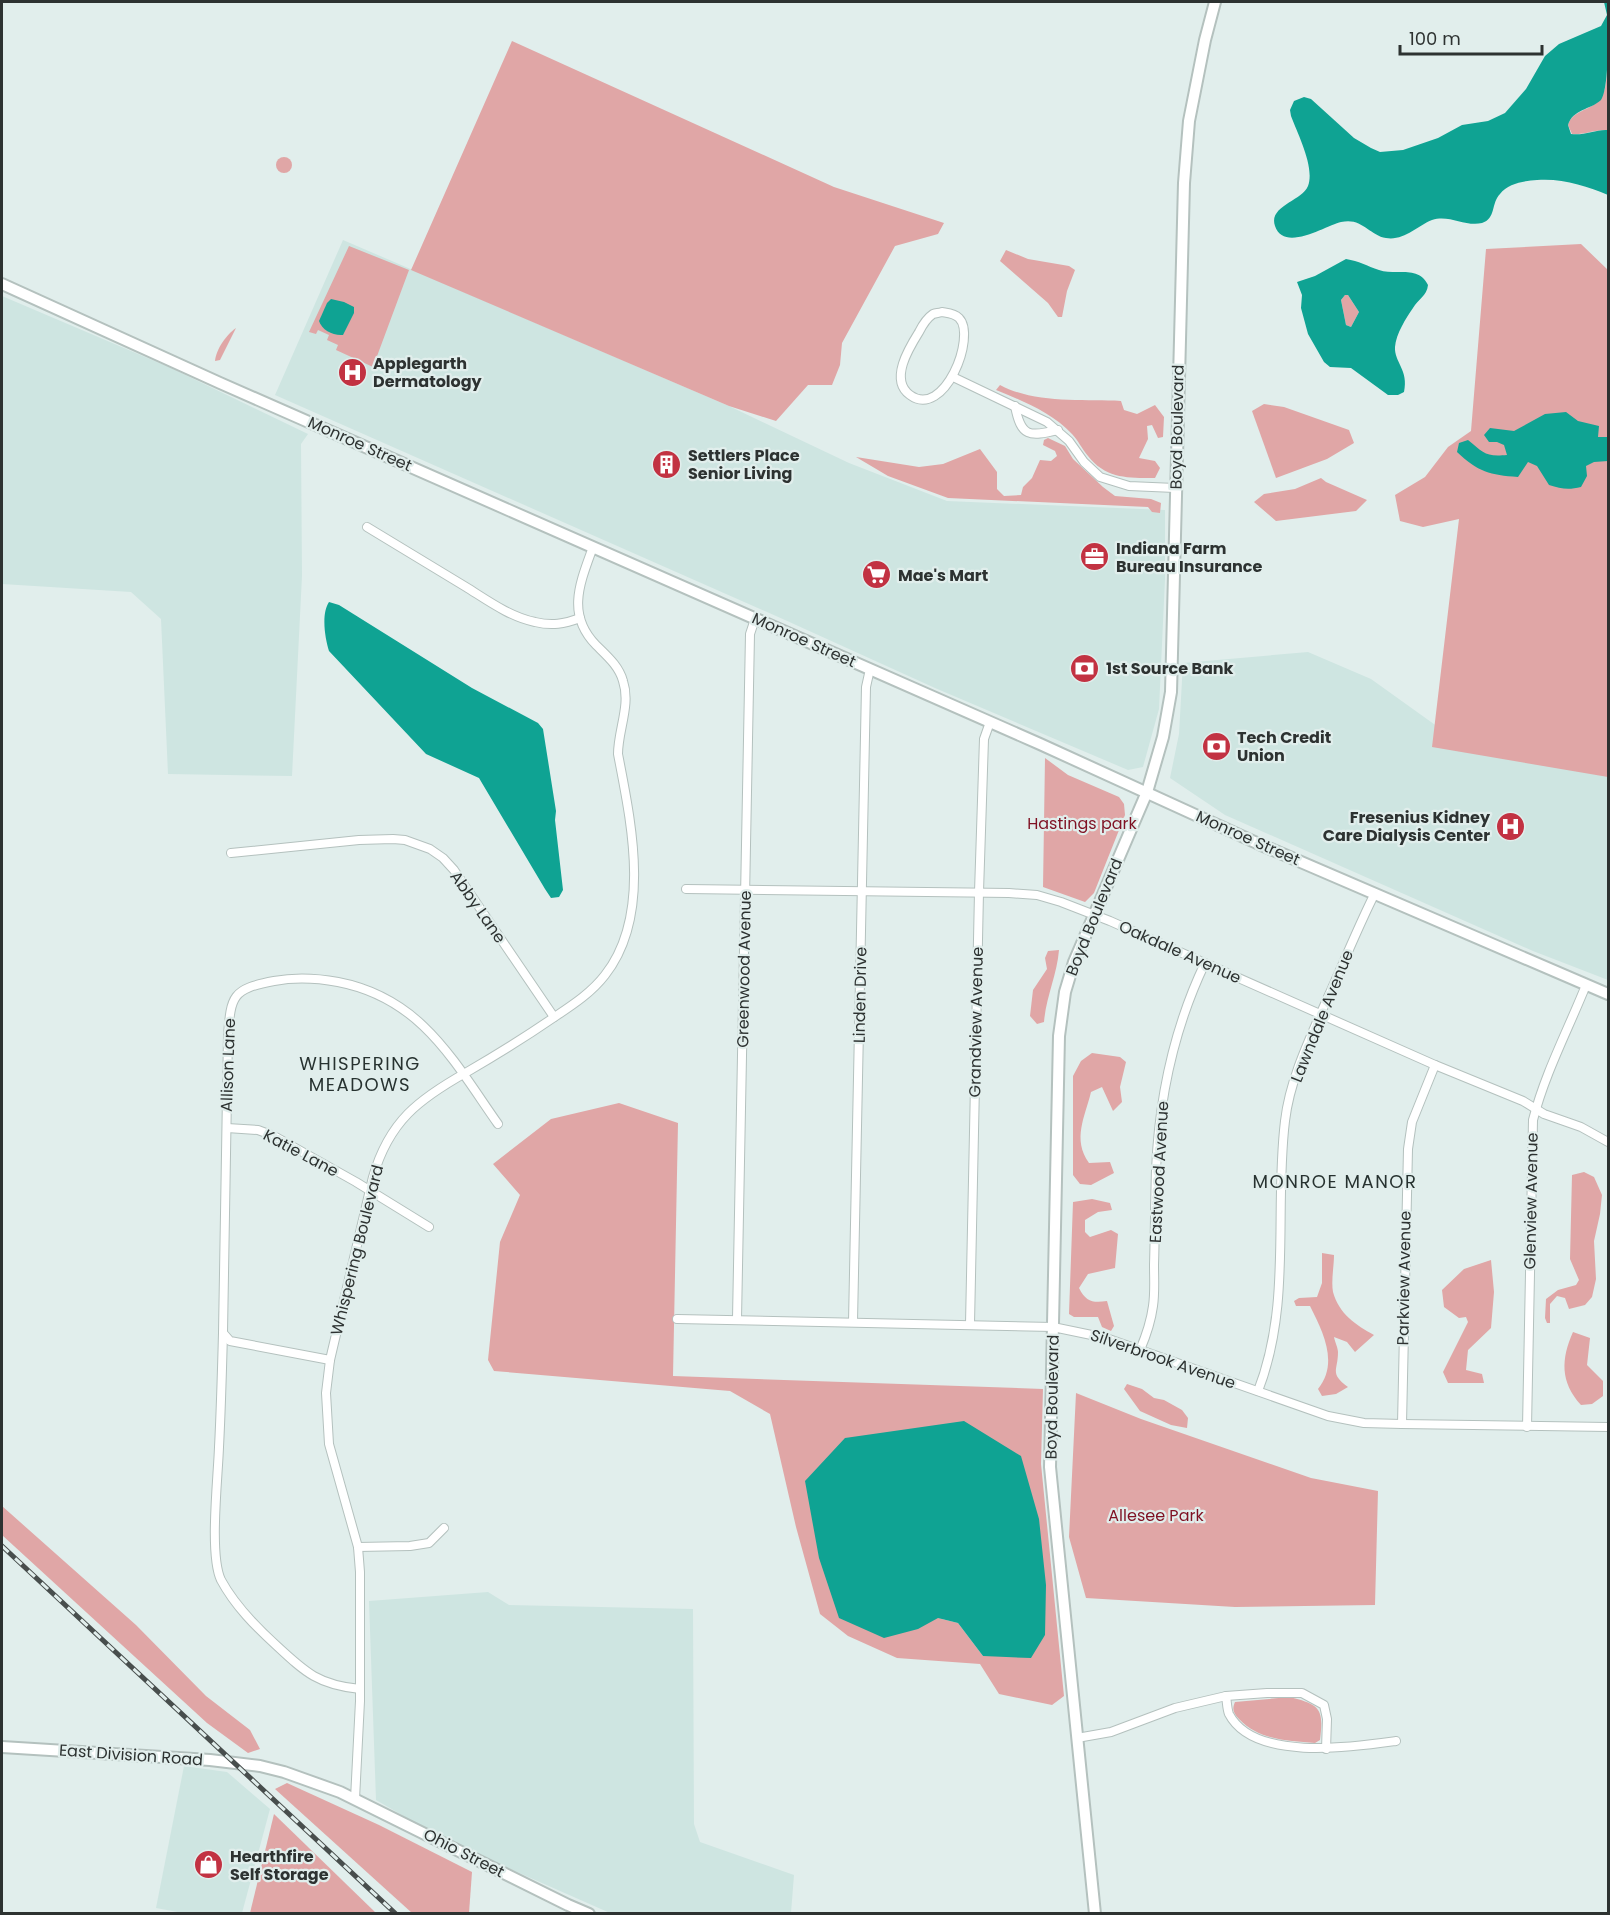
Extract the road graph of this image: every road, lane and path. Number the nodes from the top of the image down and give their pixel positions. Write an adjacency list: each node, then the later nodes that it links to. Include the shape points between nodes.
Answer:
1 (1215, 2): 6 (street, Boyd Boulevard, via 1189,121)
2 (2, 284): 8 (street, Monroe Street)
3 (953, 377): 3 (street, via 965,331 961,320 942,312 932,315 923,325 905,356 901,372 904,388 913,397 925,400 937,396); 4 (street)
4 (1015, 406): 5 (street); 5 (street, via 1024,432 1032,435)
5 (1058, 430): 6 (street, via 1100,477 1130,486)
6 (1175, 488): 13 (street, Boyd Boulevard, via 1171,692)
7 (367, 526): 9 (street, via 520,616 550,624)
8 (593, 547): 9 (street, via 577,601); 10 (street, Monroe Street)
9 (580, 618): 25 (street, Whispering Boulevard, via 590,638 619,670 626,693 618,754 634,842 633,902 611,968 588,993)
10 (755, 619): 11 (street, Monroe Street); 16 (street, Greenwood Avenue, via 750,634)
11 (870, 669): 12 (street, Monroe Street); 17 (street, Linden Drive, via 866,687)
12 (990, 722): 13 (street, Monroe Street); 18 (street, Grandview Avenue, via 984,739)
13 (1147, 792): 19 (street, Monroe Street); 20 (street, Boyd Boulevard)
14 (231, 854): 25 (street, Abby Lane, via 379,838 405,840 430,849 454,870)
15 (686, 889): 16 (street, Oakdale Avenue)
16 (745, 890): 17 (street, Oakdale Avenue); 35 (street, Greenwood Avenue)
17 (862, 892): 18 (street, Oakdale Avenue); 36 (street, Linden Drive)
18 (979, 892): 20 (street, Oakdale Avenue, via 1037,895); 37 (street, Grandview Avenue)
19 (1375, 893): 22 (street, Monroe Street); 24 (street, Lawndale Avenue)
20 (1094, 915): 21 (street, Oakdale Avenue); 38 (street, Boyd Boulevard, via 1065,992 1059,1036)
21 (1205, 963): 24 (street, Oakdale Avenue); 40 (street, Eastwood Avenue, via 1182,1021 1164,1090 1157,1160 1154,1306)
22 (1586, 985): 23 (street, Monroe Street); 28 (street, Glenview Avenue)
23 (1608, 994)
24 (1320, 1014): 26 (street, Oakdale Avenue); 42 (street, Lawndale Avenue, via 1296,1074 1285,1119 1278,1310 1267,1368)
25 (554, 1017): 27 (street, Whispering Boulevard)
26 (1435, 1065): 28 (street, Oakdale Avenue); 43 (street, Parkview Avenue, via 1412,1122 1408,1149)
27 (463, 1074): 29 (street, Allison Lane); 30 (street, Allison Lane, via 421,1022 369,990 311,978 265,982 241,991 230,1005); 32 (street, Whispering Boulevard, via 425,1097 404,1116 380,1154)
28 (1536, 1109): 31 (street, Oakdale Avenue); 44 (street, Glenview Avenue, via 1532,1134)
29 (498, 1124)
30 (226, 1128): 32 (street, Katie Lane, via 258,1130 274,1136); 39 (street, Allison Lane)
31 (1608, 1142)
32 (370, 1192): 33 (street, Katie Lane); 41 (street, Whispering Boulevard)
33 (429, 1227)
34 (677, 1319): 35 (street, Silverbrook Avenue)
35 (737, 1319): 36 (street, Silverbrook Avenue)
36 (853, 1322): 37 (street, Silverbrook Avenue)
37 (970, 1324): 38 (street, Silverbrook Avenue)
38 (1053, 1326): 40 (street, Silverbrook Avenue); 50 (street, Boyd Boulevard, via 1050,1467)
39 (224, 1333): 41 (street, via 230,1341); 48 (street, Allison Lane, via 216,1510 216,1556 221,1578 249,1621 301,1668 318,1680)
40 (1140, 1350): 42 (street, Silverbrook Avenue)
41 (330, 1360): 47 (street, Whispering Boulevard, via 326,1393 329,1444)
42 (1258, 1391): 43 (street, Silverbrook Avenue, via 1346,1420)
43 (1401, 1425): 44 (street, Silverbrook Avenue)
44 (1527, 1427): 45 (street, Silverbrook Avenue)
45 (1608, 1427)
46 (444, 1528): 47 (street, via 429,1543)
47 (358, 1547): 48 (street, Whispering Boulevard)
48 (360, 1689): 55 (street, Whispering Boulevard)
49 (1226, 1696): 50 (street, via 1175,1708 1111,1732); 53 (street, via 1228,1713 1248,1733 1277,1744); 53 (street, via 1302,1693 1324,1705)
50 (1077, 1738): 57 (street, Boyd Boulevard)
51 (1396, 1741): 53 (street)
52 (2, 1747): 54 (street, East Division Road, via 260,1766)
53 (1326, 1749)
54 (340, 1792): 55 (street, Ohio Street)
55 (355, 1799): 56 (street, Ohio Street)
56 (589, 1914)
57 (1095, 1914)

